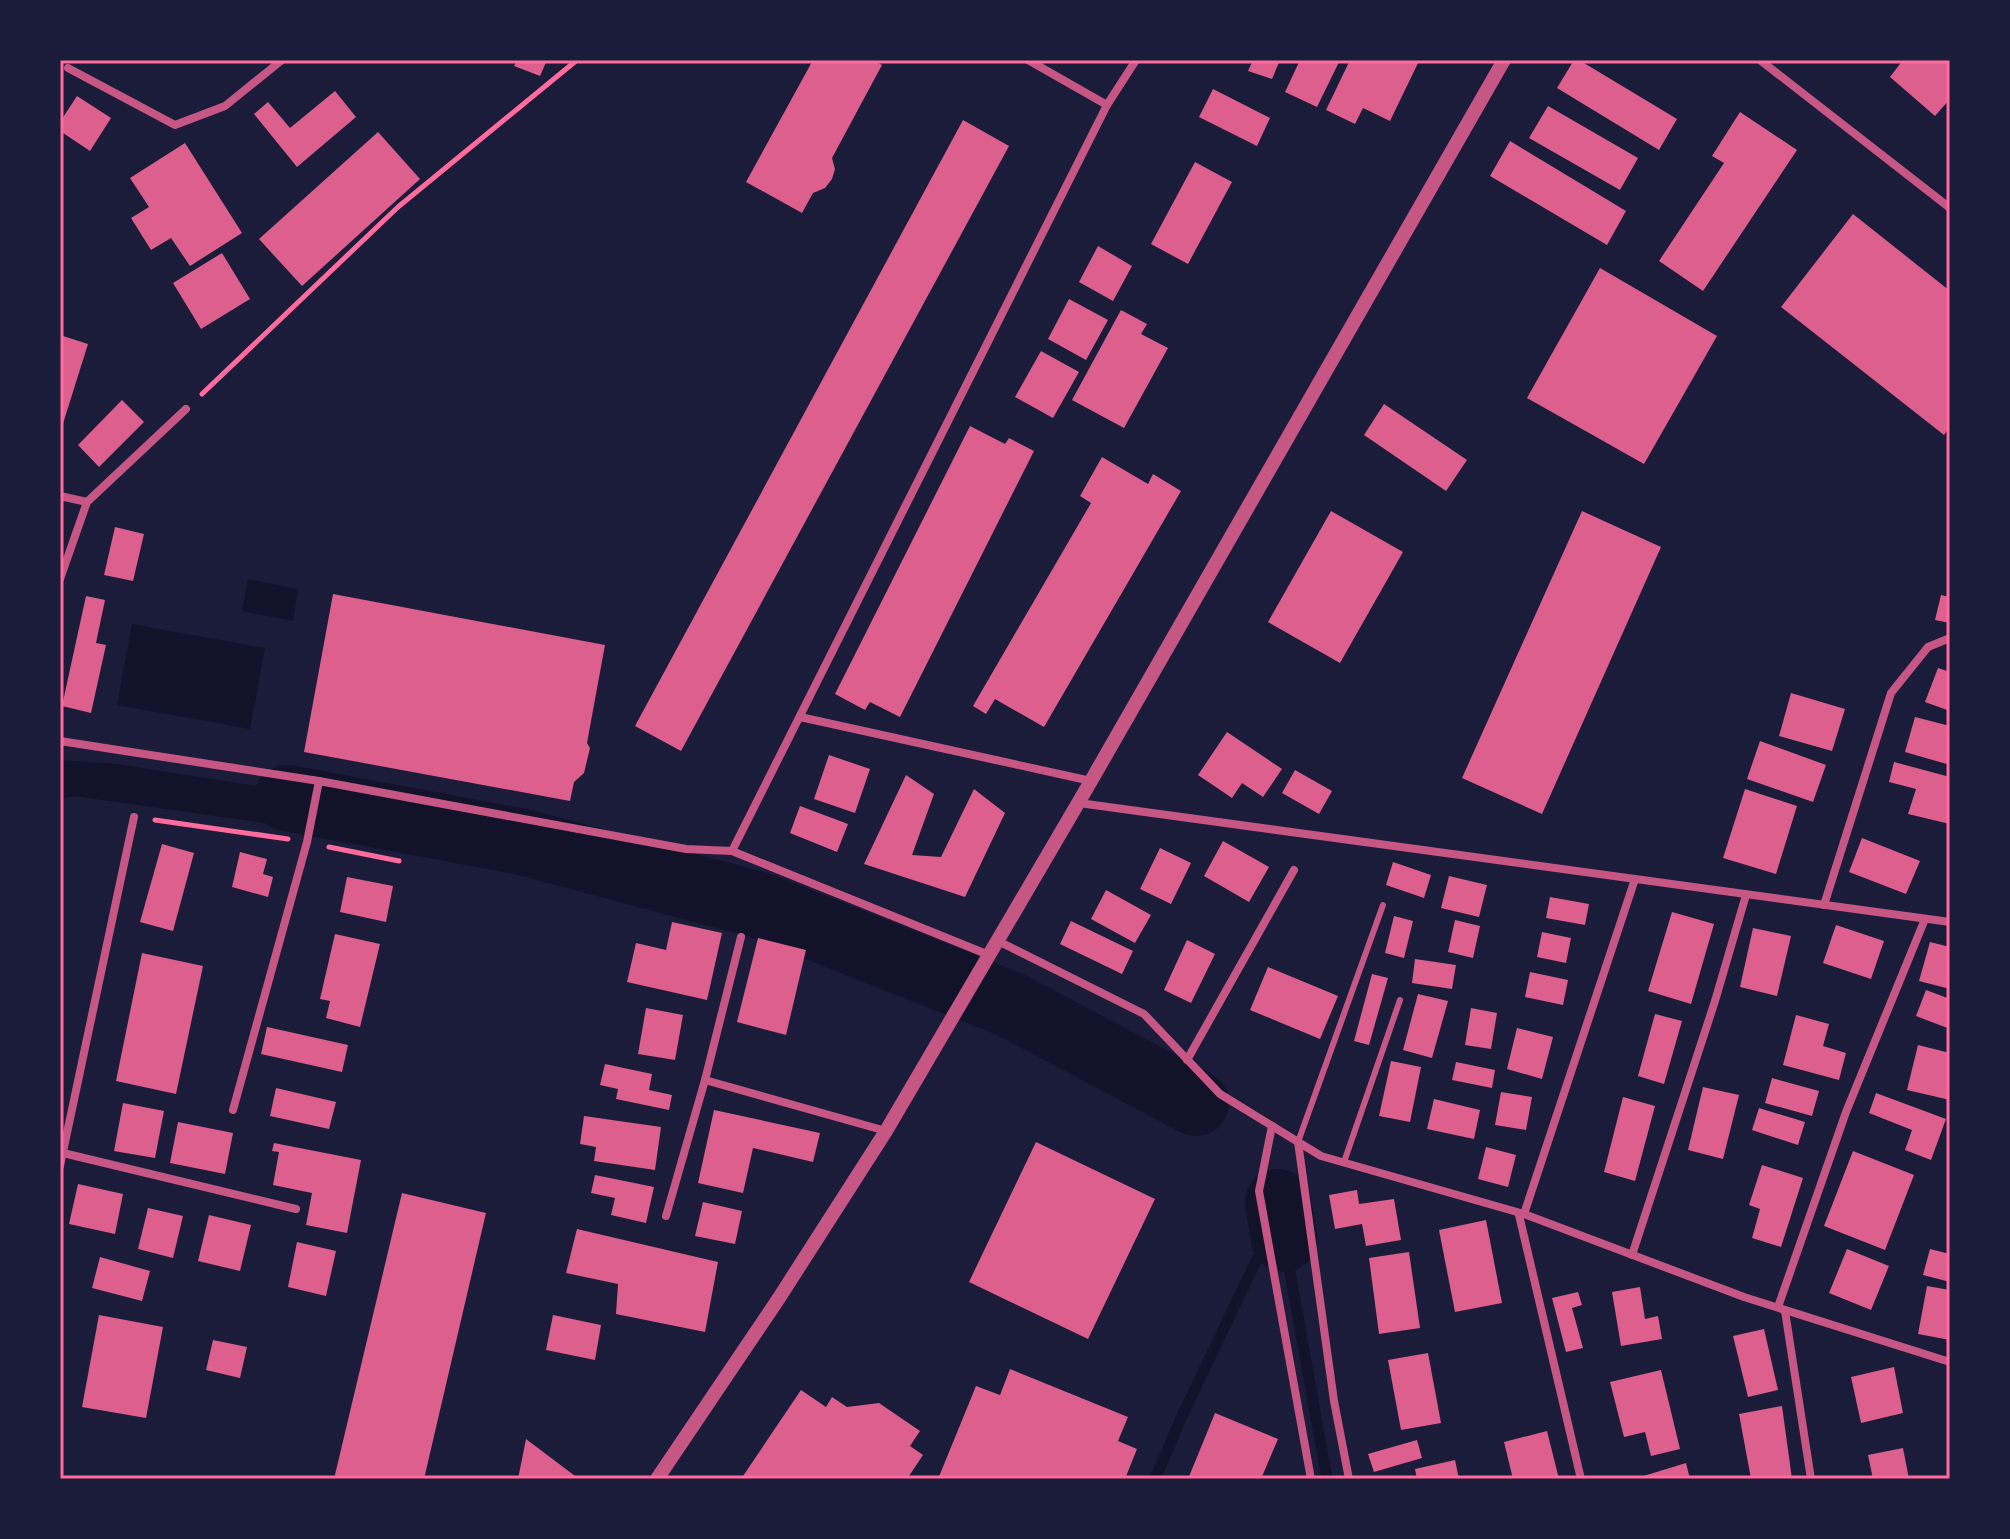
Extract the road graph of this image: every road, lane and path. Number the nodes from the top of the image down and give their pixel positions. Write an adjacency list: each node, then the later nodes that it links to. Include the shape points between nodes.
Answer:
1 (282, 60): 7 (street, via 225,106 175,125)
2 (577, 60): 10 (path, via 398,207)
3 (1028, 60): 8 (street)
4 (1136, 60): 8 (street)
5 (1504, 60): 18 (street)
6 (1760, 60): 9 (street)
7 (68, 68)
8 (1107, 105): 15 (street)
9 (1950, 208)
10 (186, 409): 12 (street)
11 (60, 496): 12 (street)
12 (87, 502): 13 (street)
13 (60, 579)
14 (1950, 638): 28 (street, via 1928,647 1891,693)
15 (800, 717): 18 (street); 22 (street)
16 (60, 741): 17 (street)
17 (319, 781): 21 (street); 22 (street, via 686,849)
18 (1091, 781): 19 (street)
19 (1079, 803): 25 (street); 32 (street)
20 (134, 817): 21 (path); 41 (street)
21 (308, 837): 23 (path); 37 (street)
22 (732, 851): 33 (street)
23 (399, 861)
24 (1294, 870): 35 (street)
25 (1635, 879): 26 (street); 45 (street)
26 (1746, 895): 28 (street); 47 (street)
27 (1383, 905): 40 (lane)
28 (1824, 905): 29 (street)
29 (1925, 919): 30 (street); 48 (street, via 1846,1112)
30 (1950, 922)
31 (741, 937): 36 (street)
32 (998, 941): 33 (street); 35 (street, via 1144,1014)
33 (989, 955): 39 (street)
34 (1400, 1000): 42 (lane)
35 (1187, 1060): 38 (street, via 1220,1094)
36 (705, 1080): 39 (street); 46 (street)
37 (233, 1110)
38 (1272, 1126): 40 (street); 51 (street, via 1259,1191)
39 (886, 1131): 50 (street)
40 (1298, 1142): 42 (street); 52 (street)
41 (63, 1153): 43 (street); 44 (street)
42 (1344, 1162): 45 (street)
43 (60, 1166)
44 (296, 1209)
45 (1522, 1214): 47 (street); 53 (street)
46 (666, 1216)
47 (1632, 1255): 48 (street)
48 (1782, 1309): 49 (street); 54 (street)
49 (1950, 1362)
50 (657, 1479)
51 (1311, 1479)
52 (1349, 1479)
53 (1581, 1479)
54 (1811, 1479)

